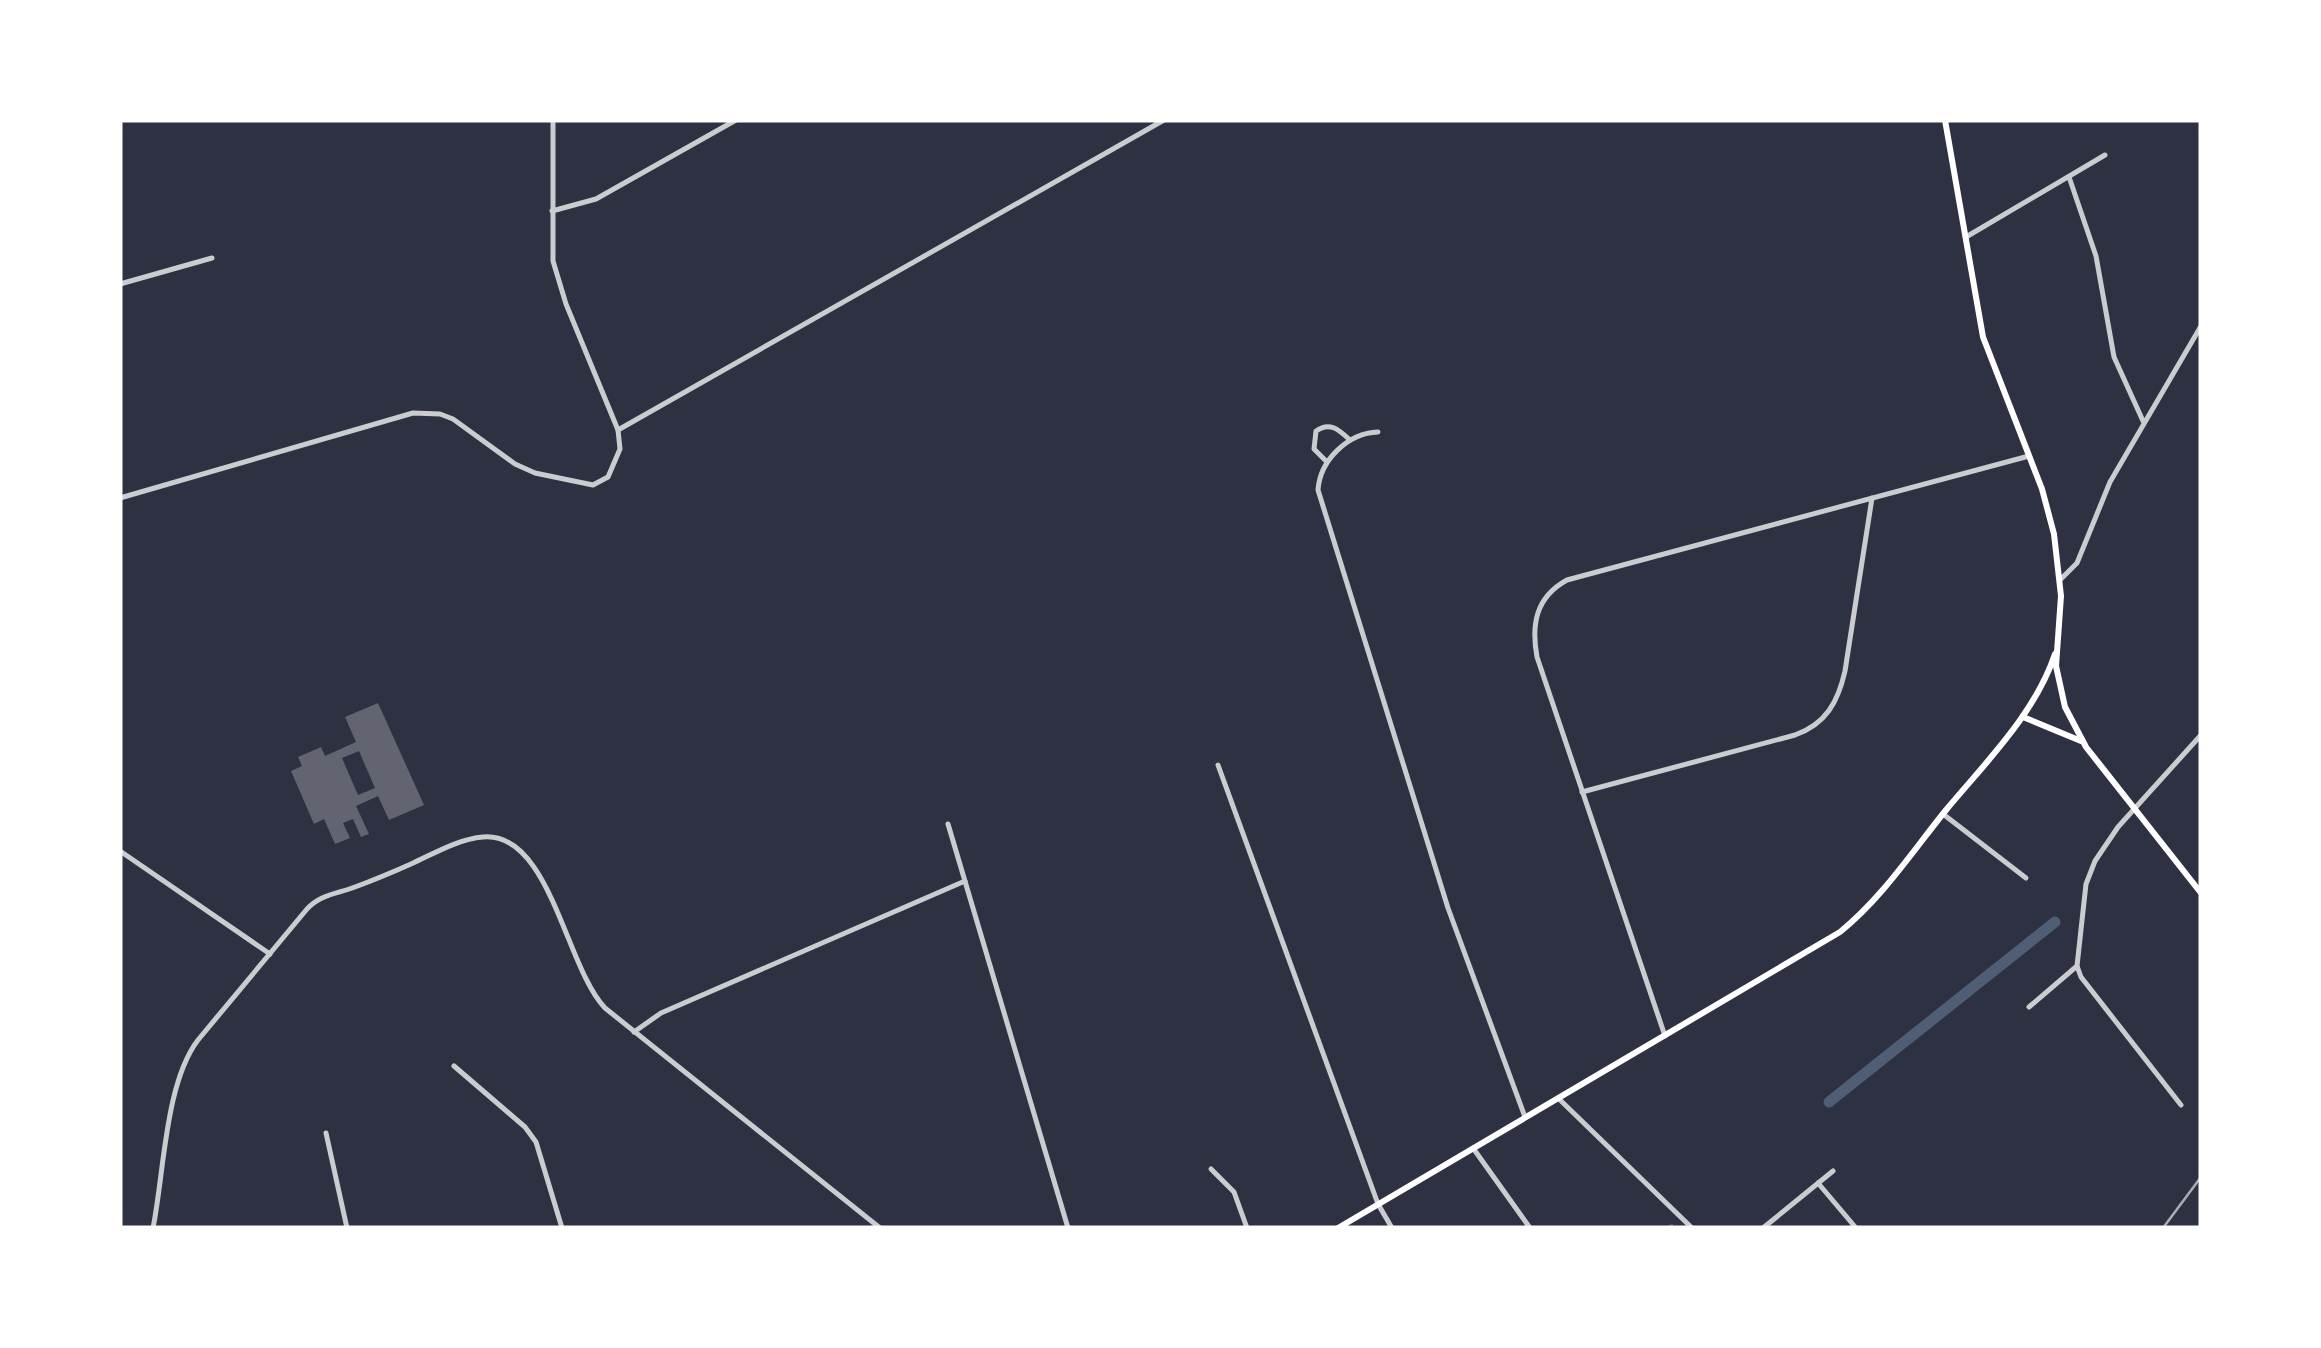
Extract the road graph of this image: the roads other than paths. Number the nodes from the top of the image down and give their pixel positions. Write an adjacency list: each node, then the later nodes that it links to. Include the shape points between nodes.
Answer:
1 (553, 120): 7 (street)
2 (736, 120): 7 (street, via 596,199)
3 (1164, 120): 13 (street)
4 (1946, 120): 8 (main road)
5 (2104, 155): 6 (street)
6 (2069, 177): 8 (street); 12 (street, via 2096,256 2114,357)
7 (552, 211): 13 (street, via 556,275)
8 (1966, 236): 16 (main road, via 1983,337)
9 (212, 258): 10 (street)
10 (120, 284)
11 (2201, 326): 12 (street)
12 (2144, 422): 20 (street, via 2098,507 2078,563)
13 (618, 430): 18 (street, via 616,464 593,484 525,470 453,419 428,413)
14 (1378, 432): 15 (street)
15 (1350, 440): 17 (street); 17 (street, via 1332,426 1316,431 1314,449)
16 (2029, 456): 19 (street); 20 (main road, via 2051,520)
17 (1327, 462): 42 (street, via 1318,490 1355,616 1448,908)
18 (120, 498)
19 (1872, 498): 26 (street, via 1845,671 1824,719 1795,735); 26 (street, via 1578,577 1552,590 1536,615 1534,645)
20 (2061, 579): 21 (main road)
21 (2056, 654): 22 (main road); 24 (main road, via 2062,697)
22 (2023, 716): 24 (main road); 28 (main road)
23 (2201, 735): 27 (street)
24 (2083, 742): 27 (main road)
25 (1218, 765): 48 (street)
26 (1582, 792): 38 (street)
27 (2136, 808): 33 (main road); 35 (street, via 2088,876)
28 (1943, 814): 31 (street); 38 (main road, via 1840,932)
29 (948, 824): 32 (street)
30 (120, 851): 34 (street)
31 (2026, 878)
32 (965, 882): 37 (street, via 661,1013); 53 (street)
33 (2201, 894)
34 (271, 954): 37 (street, via 318,898 453,845 483,837 504,840 537,871 590,991); 49 (street, via 182,1066)
35 (2077, 966): 36 (street); 41 (street)
36 (2030, 1007)
37 (634, 1032): 52 (street)
38 (1665, 1036): 40 (main road)
39 (454, 1066): 51 (street, via 536,1142)
40 (1558, 1098): 42 (main road); 58 (street)
41 (2181, 1106)
42 (1525, 1118): 44 (main road)
43 (326, 1133): 50 (street)
44 (1473, 1148): 48 (main road); 57 (street)
45 (1211, 1169): 54 (street, via 1234,1192)
46 (1833, 1171): 47 (street)
47 (1818, 1183): 59 (street); 60 (street)
48 (1378, 1204): 55 (main road); 56 (street)
49 (153, 1228)
50 (347, 1228)
51 (562, 1228)
52 (880, 1228)
53 (1068, 1228)
54 (1247, 1228)
55 (1338, 1228)
56 (1392, 1228)
57 (1530, 1228)
58 (1692, 1228)
59 (1763, 1228)
60 (1856, 1228)

